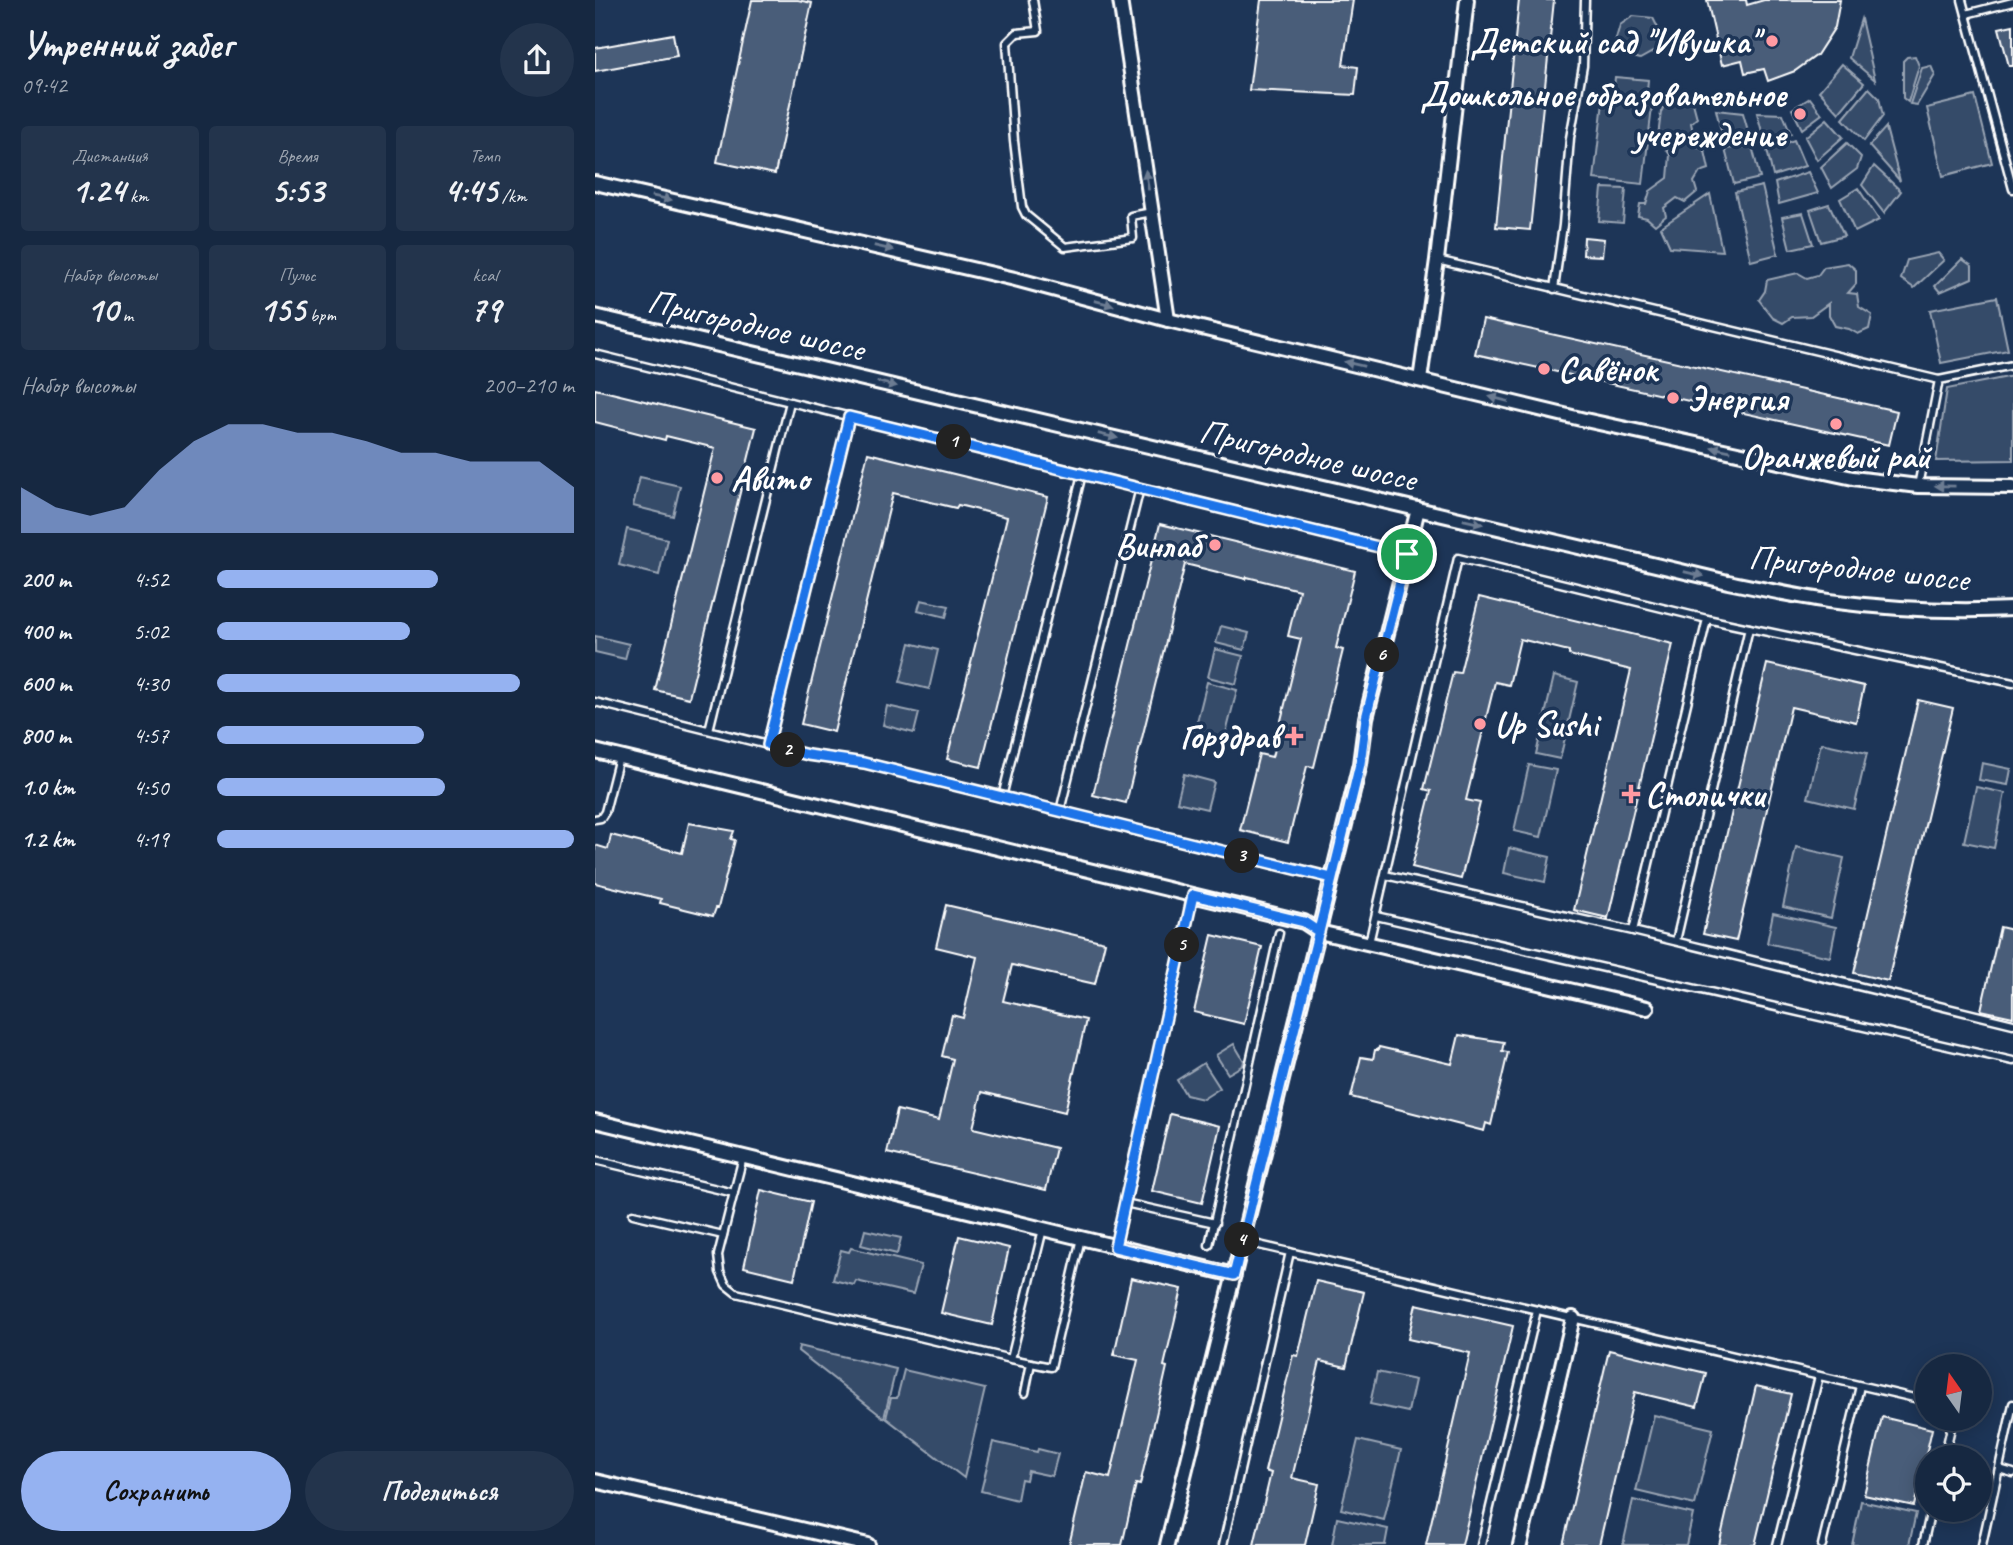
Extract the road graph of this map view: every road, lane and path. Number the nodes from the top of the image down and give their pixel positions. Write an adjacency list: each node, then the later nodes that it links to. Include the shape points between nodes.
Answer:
1 (1033, 0): 10 (lane, via 1038,31 1017,33 1007,43 1025,215 1065,247 1133,238 1131,216)
2 (1119, 0): 10 (street, one-way to 2)
3 (1467, 0): 11 (street)
4 (1585, 0): 12 (lane, via 1583,66 1570,138)
5 (1962, 0): 7 (lane)
6 (2013, 2): 7 (lane)
7 (1966, 14): 9 (lane)
8 (595, 183): 14 (street, one-way to 14, via 1002,276)
9 (2013, 189)
10 (1152, 212): 14 (street)
11 (1437, 260): 12 (lane); 17 (street)
12 (1554, 289): 18 (lane)
13 (595, 316): 25 (street, Пригородное шоссе, one-way to 25)
14 (1168, 320): 17 (street, one-way to 14)
15 (595, 354): 19 (lane)
16 (2013, 365): 18 (lane)
17 (1420, 380): 22 (street, one-way to 17, via 1839,475)
18 (1939, 380): 22 (lane)
19 (790, 402): 20 (lane); 32 (lane)
20 (849, 417): 21 (lane); 33 (lane)
21 (1082, 474): 24 (lane); 36 (lane)
22 (1918, 486): 23 (street, one-way to 22)
23 (2013, 487)
24 (1140, 488): 26 (lane); 37 (lane)
25 (1418, 509): 26 (street); 27 (street, Пригородное шоссе, one-way to 27, via 1728,582 1829,601 1902,608)
26 (1407, 554): 40 (street)
27 (2013, 609)
28 (1707, 619): 29 (lane); 39 (lane, via 1458,558); 43 (lane)
29 (1749, 628): 30 (lane); 46 (lane)
30 (2013, 683)
31 (595, 702): 32 (lane)
32 (709, 730): 33 (lane)
33 (768, 745): 36 (lane)
34 (595, 751): 35 (street)
35 (619, 757): 38 (lane, via 605,813); 41 (street)
36 (1002, 797): 37 (lane)
37 (1060, 811): 40 (lane)
38 (595, 819)
39 (1385, 875): 42 (lane); 43 (lane)
40 (1332, 878): 44 (street)
41 (1193, 895): 44 (street, via 1304,922); 55 (lane)
42 (1376, 916): 47 (lane); 50 (lane)
43 (1633, 930): 46 (lane)
44 (1319, 932): 47 (street); 61 (street)
45 (1279, 933): 57 (lane)
46 (1676, 941): 49 (lane)
47 (1369, 943): 48 (street)
48 (1647, 1008)
49 (2013, 1024)
50 (2013, 1061)
51 (595, 1121): 52 (street)
52 (743, 1157): 54 (lane); 58 (street)
53 (595, 1160): 54 (lane)
54 (734, 1193): 59 (lane)
55 (1125, 1203): 57 (lane); 63 (lane)
56 (633, 1214): 59 (lane)
57 (1215, 1223): 62 (lane)
58 (1043, 1229): 60 (street); 68 (lane)
59 (723, 1235): 68 (lane, via 720,1272 726,1286 736,1293)
60 (1081, 1238): 63 (street); 69 (lane, via 1051,1367)
61 (1242, 1241): 64 (lane); 65 (street)
62 (1209, 1245)
63 (1115, 1247): 65 (street)
64 (1290, 1252): 66 (lane); 81 (lane)
65 (1234, 1275): 80 (street)
66 (1537, 1310): 67 (lane); 82 (lane)
67 (1573, 1318): 70 (lane); 83 (street)
68 (1011, 1359): 69 (lane)
69 (1031, 1363): 72 (lane)
70 (1818, 1376): 71 (lane); 84 (lane)
71 (1860, 1385): 73 (lane); 85 (lane)
72 (1025, 1393)
73 (1915, 1398)
74 (2013, 1404): 75 (lane)
75 (1999, 1469): 76 (lane); 87 (lane)
76 (2013, 1472)
77 (595, 1481): 79 (street)
78 (1928, 1522): 86 (lane)
79 (869, 1545)
80 (1167, 1545)
81 (1223, 1545)
82 (1481, 1545)
83 (1520, 1545)
84 (1777, 1545)
85 (1822, 1545)
86 (1923, 1545)
87 (1982, 1545)

